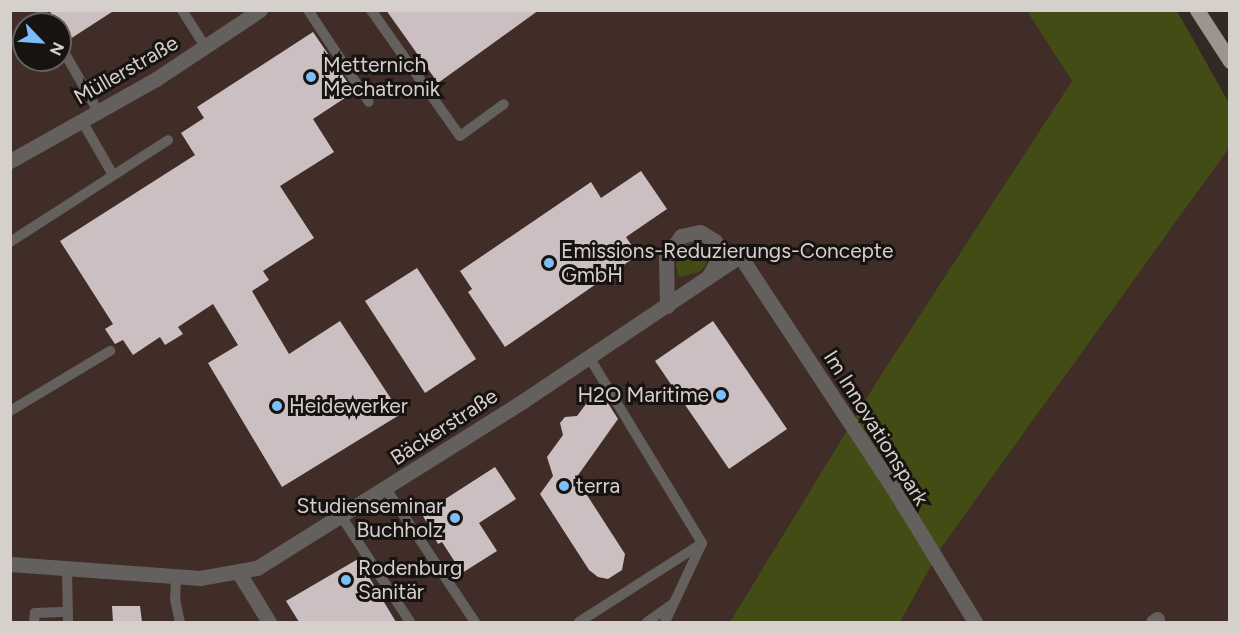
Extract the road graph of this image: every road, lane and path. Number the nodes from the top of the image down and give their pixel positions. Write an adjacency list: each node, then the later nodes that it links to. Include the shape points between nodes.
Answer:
1 (182, 10): 6 (lane)
2 (260, 10): 6 (street, Müllerstraße)
3 (308, 10): 9 (lane)
4 (372, 10): 10 (lane, via 460,136)
5 (1197, 10): 7 (main road)
6 (206, 48): 11 (street, Müllerstraße)
7 (1230, 61)
8 (72, 66): 11 (lane)
9 (369, 102)
10 (504, 104)
11 (98, 111): 12 (street, Müllerstraße)
12 (81, 121): 14 (street, Müllerstraße); 15 (lane)
13 (168, 140): 15 (lane)
14 (10, 160)
15 (113, 175): 16 (lane)
16 (10, 242)
17 (740, 256): 18 (street, Bäckerstraße); 40 (street, Im Innovationspark, via 893,488)
18 (706, 281): 19 (street, Bäckerstraße); 19 (street, via 718,260 716,242 691,231 681,236 666,257)
19 (666, 306): 21 (street, Bäckerstraße)
20 (110, 351): 22 (lane)
21 (589, 357): 23 (street, Bäckerstraße); 25 (lane)
22 (10, 411)
23 (386, 489): 24 (street, Bäckerstraße); 36 (lane)
24 (341, 516): 28 (street, Bäckerstraße, via 257,567); 35 (lane)
25 (702, 543): 30 (lane); 37 (lane)
26 (10, 564): 27 (street, Bäckerstraße)
27 (67, 569): 29 (street, Bäckerstraße); 31 (lane)
28 (239, 573): 29 (street, Bäckerstraße); 34 (street)
29 (176, 576): 33 (lane, via 174,599)
30 (673, 604): 38 (lane); 39 (lane)
31 (68, 617): 32 (lane, via 34,613)
32 (34, 622)
33 (180, 622)
34 (269, 622)
35 (410, 622)
36 (475, 622)
37 (579, 622)
38 (647, 622)
39 (665, 622)
40 (975, 622)

